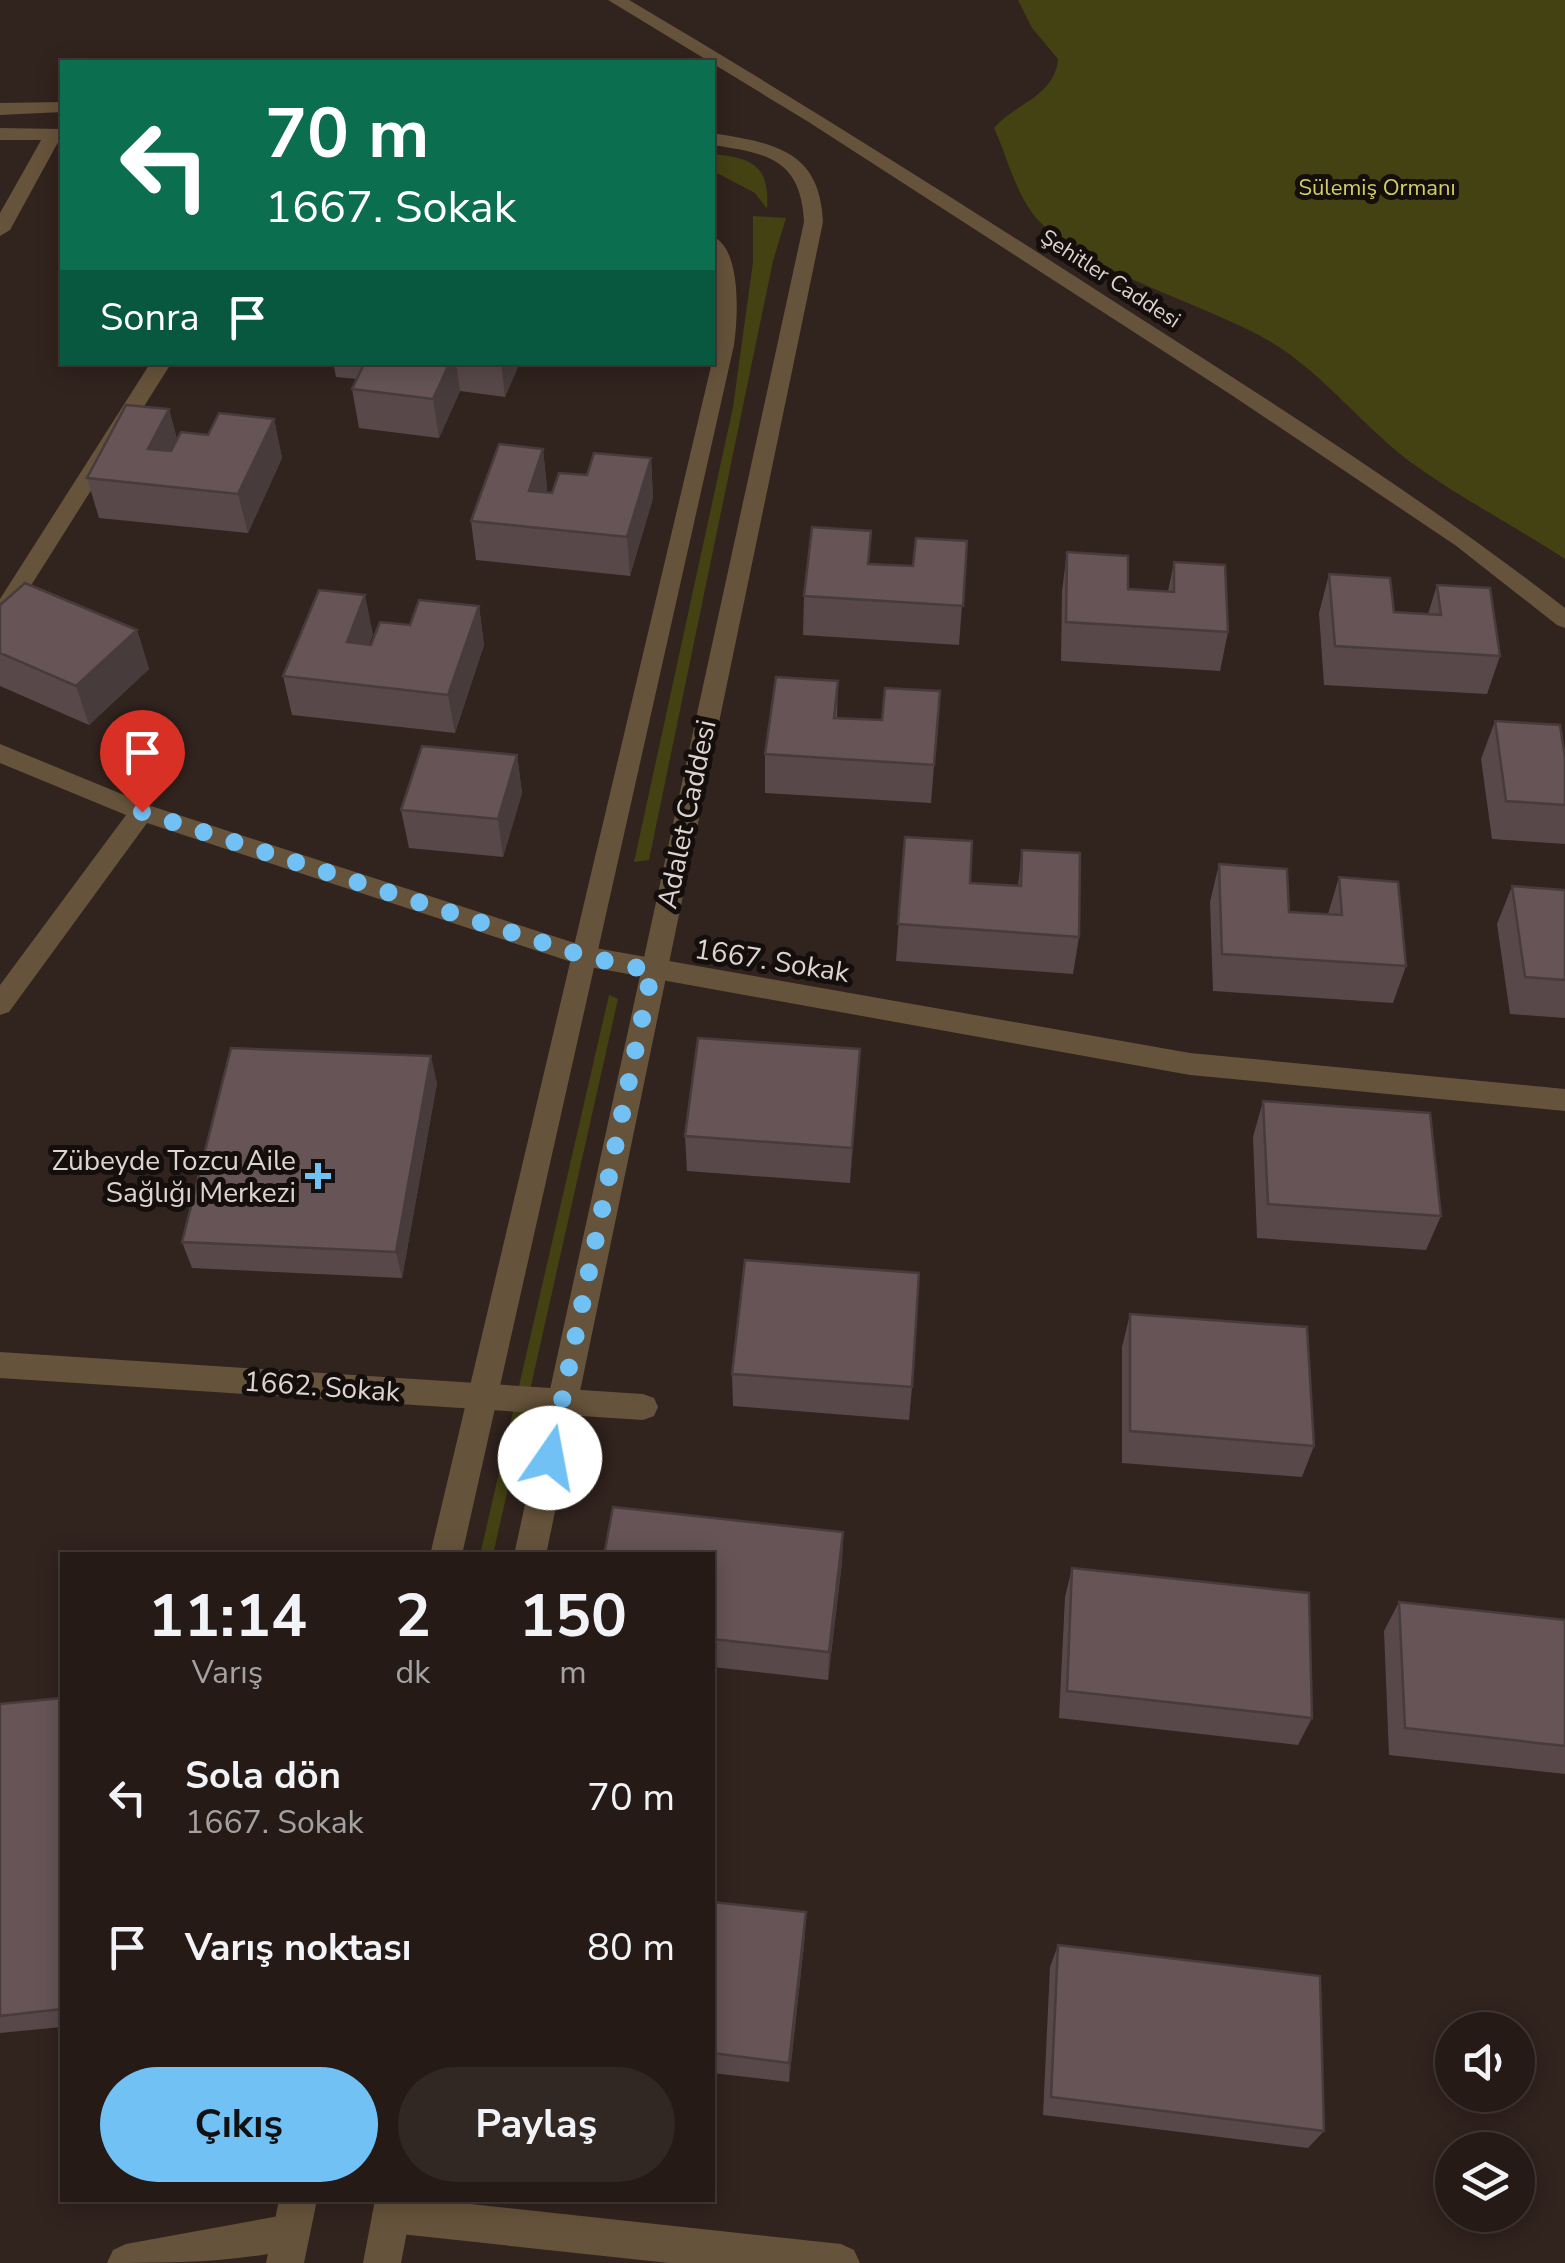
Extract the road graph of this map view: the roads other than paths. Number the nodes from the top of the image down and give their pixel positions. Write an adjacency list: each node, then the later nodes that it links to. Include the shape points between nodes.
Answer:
1 (616, 0): 11 (street, Şehitler Caddesi, via 814,117 1240,391 1463,540)
2 (0, 108): 3 (street)
3 (60, 108)
4 (0, 134): 5 (street)
5 (58, 134): 7 (street)
6 (715, 141): 15 (street, Adalet Caddesi, via 764,150 794,165 810,181 816,218)
7 (0, 230)
8 (715, 248): 14 (street, via 727,292 724,345)
9 (160, 365): 10 (street)
10 (0, 617)
11 (1565, 620)
12 (0, 752): 13 (street, 1667. Sokak)
13 (142, 812): 14 (street, 1667. Sokak); 16 (street)
14 (584, 956): 15 (street, 1667. Sokak); 19 (street)
15 (652, 971): 17 (street, 1667. Sokak, via 1190,1064); 20 (street, Adalet Caddesi)
16 (0, 1005)
17 (1565, 1100)
18 (0, 1365): 19 (street, 1662. Sokak)
19 (482, 1396): 20 (street, 1662. Sokak); 22 (street)
20 (562, 1402): 21 (street, 1662. Sokak); 23 (street, Adalet Caddesi)
21 (643, 1407)
22 (447, 1552)
23 (531, 1552)
24 (392, 2207): 27 (street); 28 (street)
25 (291, 2232): 26 (street)
26 (126, 2263)
27 (382, 2263)
28 (841, 2263)

